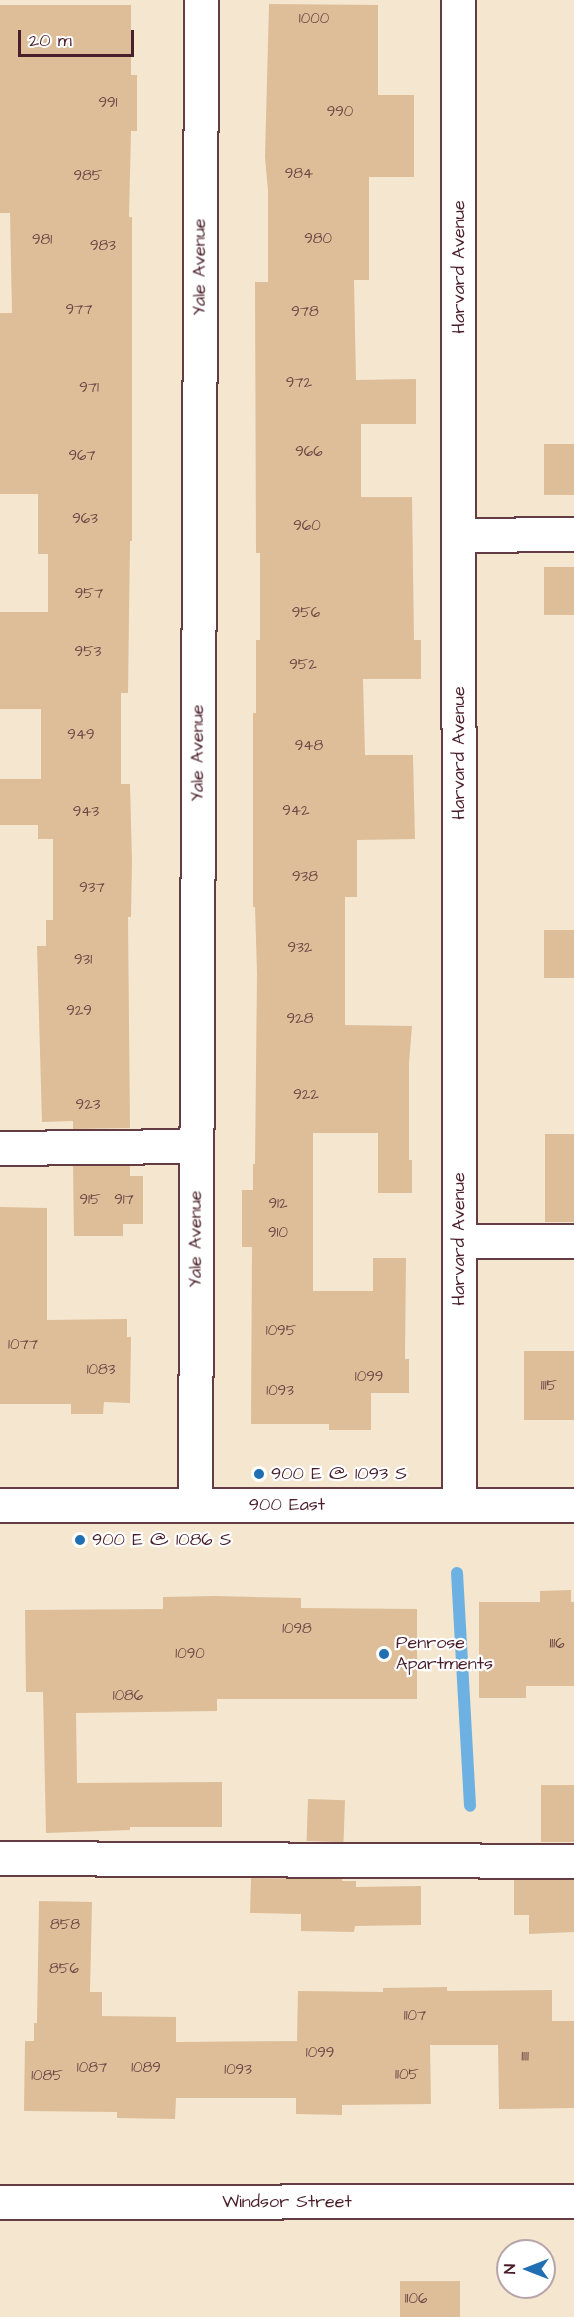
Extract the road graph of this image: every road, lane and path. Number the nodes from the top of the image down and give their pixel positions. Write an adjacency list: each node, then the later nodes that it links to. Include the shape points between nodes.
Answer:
1 (201, 0): 5 (street, Yale Avenue)
2 (458, 0): 4 (street, Harvard Avenue)
3 (574, 534): 4 (street)
4 (459, 535): 7 (street, Harvard Avenue)
5 (196, 1146): 6 (street); 10 (street, Yale Avenue)
6 (0, 1148)
7 (459, 1241): 8 (street); 11 (street, Harvard Avenue)
8 (574, 1241)
9 (0, 1505): 10 (street, 900 East)
10 (195, 1505): 11 (street, 900 East)
11 (459, 1505): 12 (street, 900 East)
12 (574, 1505)
13 (0, 1858): 14 (street)
14 (574, 1861)
15 (574, 2201): 16 (street, Windsor Street)
16 (0, 2202)

